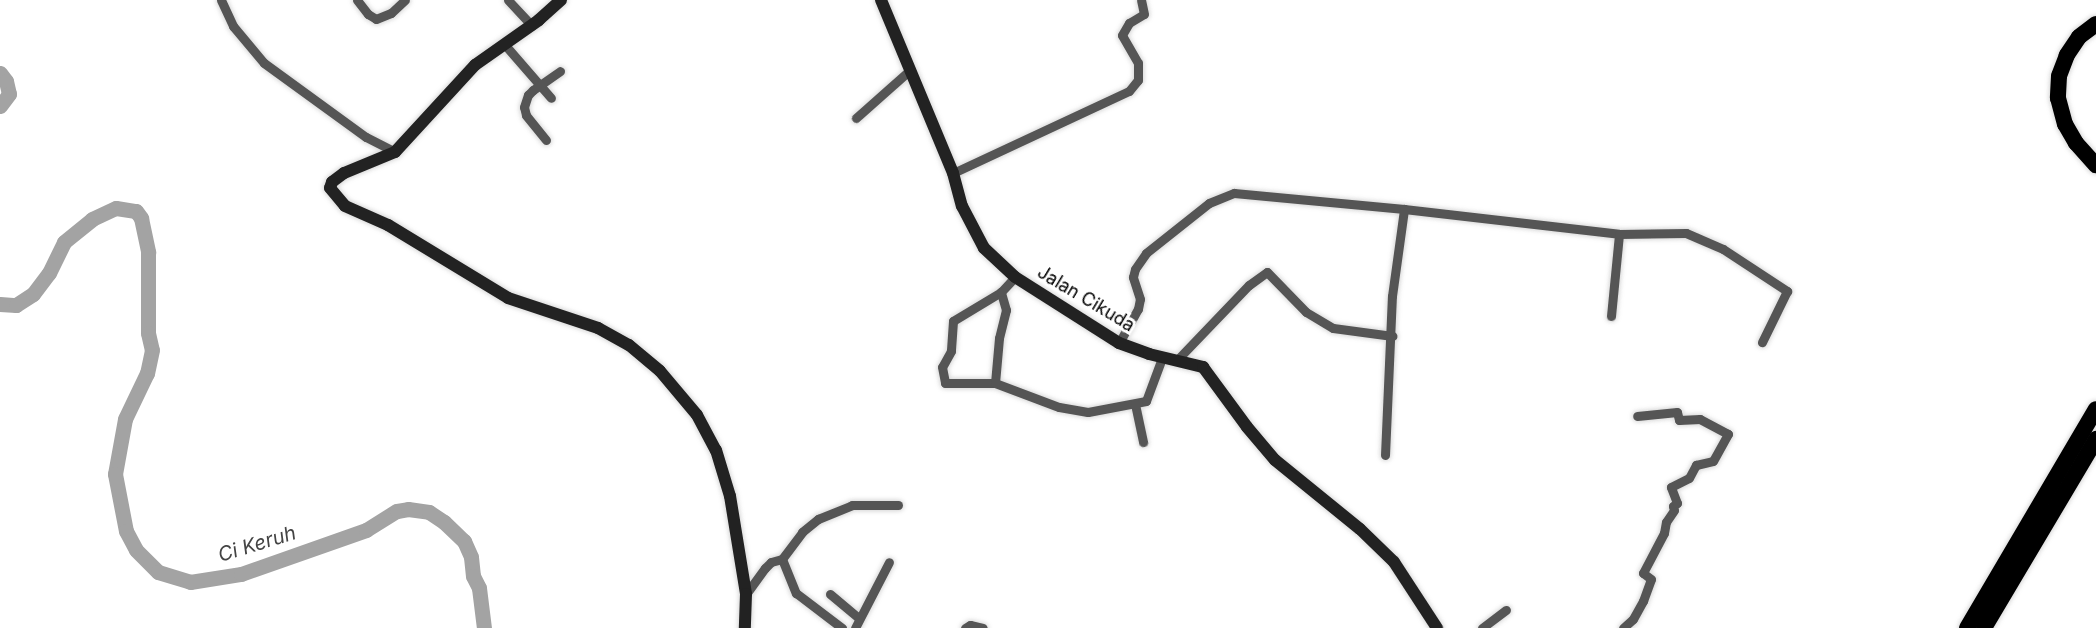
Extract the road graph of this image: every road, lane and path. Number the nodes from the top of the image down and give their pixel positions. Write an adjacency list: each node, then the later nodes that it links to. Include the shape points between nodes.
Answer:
1 (221, 0): 17 (street, via 233,26 264,63 366,137)
2 (357, 0): 3 (street, via 376,19 391,13)
3 (405, 0)
4 (508, 0): 9 (street)
5 (561, 0): 9 (street)
6 (881, 0): 11 (street, Jalan Cikuda)
7 (1141, 0): 19 (street, via 1144,14 1129,23 1122,35 1138,63 1138,80 1130,92)
8 (2096, 24): 18 (highway, via 2079,37 2067,55 2059,76 2058,98 2065,124)
9 (532, 26): 10 (street)
10 (505, 45): 13 (street); 17 (street, via 471,69)
11 (910, 70): 15 (street); 19 (street, Jalan Cikuda)
12 (560, 71): 13 (street)
13 (540, 85): 14 (street); 16 (street, via 528,95 523,111)
14 (551, 98)
15 (856, 118)
16 (546, 140)
17 (395, 152): 40 (street, via 344,173 332,182 333,194 345,206 388,225 508,298 615,336 660,371 698,415 716,450 730,496)
18 (2096, 165)
19 (952, 172): 22 (street, Jalan Cikuda, via 962,206 980,243)
20 (1404, 208): 21 (street); 25 (street, via 1392,296); 27 (street, via 1234,193 1221,196 1146,253 1135,269 1133,281 1140,299 1138,309)
21 (1619, 234): 24 (street); 26 (street, via 1686,233 1723,249 1787,291)
22 (1015, 277): 23 (street); 27 (street, Jalan Cikuda)
23 (1001, 292): 30 (street, via 1006,309); 30 (street, via 953,321 951,351 942,367 945,382)
24 (1611, 316)
25 (1392, 336): 29 (street, via 1333,328 1298,305 1267,272 1249,285); 36 (street)
26 (1762, 342)
27 (1119, 343): 28 (street, Jalan Cikuda)
28 (1162, 358): 29 (street, Jalan Cikuda); 31 (street, via 1146,401)
29 (1176, 361): 49 (street, Jalan Cikuda, via 1203,367 1275,460 1385,552)
30 (995, 383): 31 (street, via 1059,407 1088,412)
31 (1135, 404): 35 (street)
32 (2096, 409): 52 (highway)
33 (1637, 416): 51 (street, via 1677,412 1679,420 1700,419 1728,434 1713,460 1696,465 1689,478 1671,487 1677,503 1643,573 1651,579 1643,601 1633,620)
34 (2096, 439): 53 (highway)
35 (1143, 442)
36 (1385, 455)
37 (898, 505): 38 (street, via 862,503 835,511 809,524)
38 (783, 559): 40 (street, via 771,562); 45 (street, via 796,593)
39 (889, 562): 43 (street)
40 (746, 594): 44 (street)
41 (830, 594): 43 (street)
42 (1506, 610): 50 (street)
43 (859, 618): 46 (street)
44 (745, 628)
45 (842, 628)
46 (855, 628)
47 (965, 628): 48 (street)
48 (983, 628)
49 (1437, 628)
50 (1482, 628)
51 (1623, 628)
52 (1966, 628)
53 (1984, 628)

